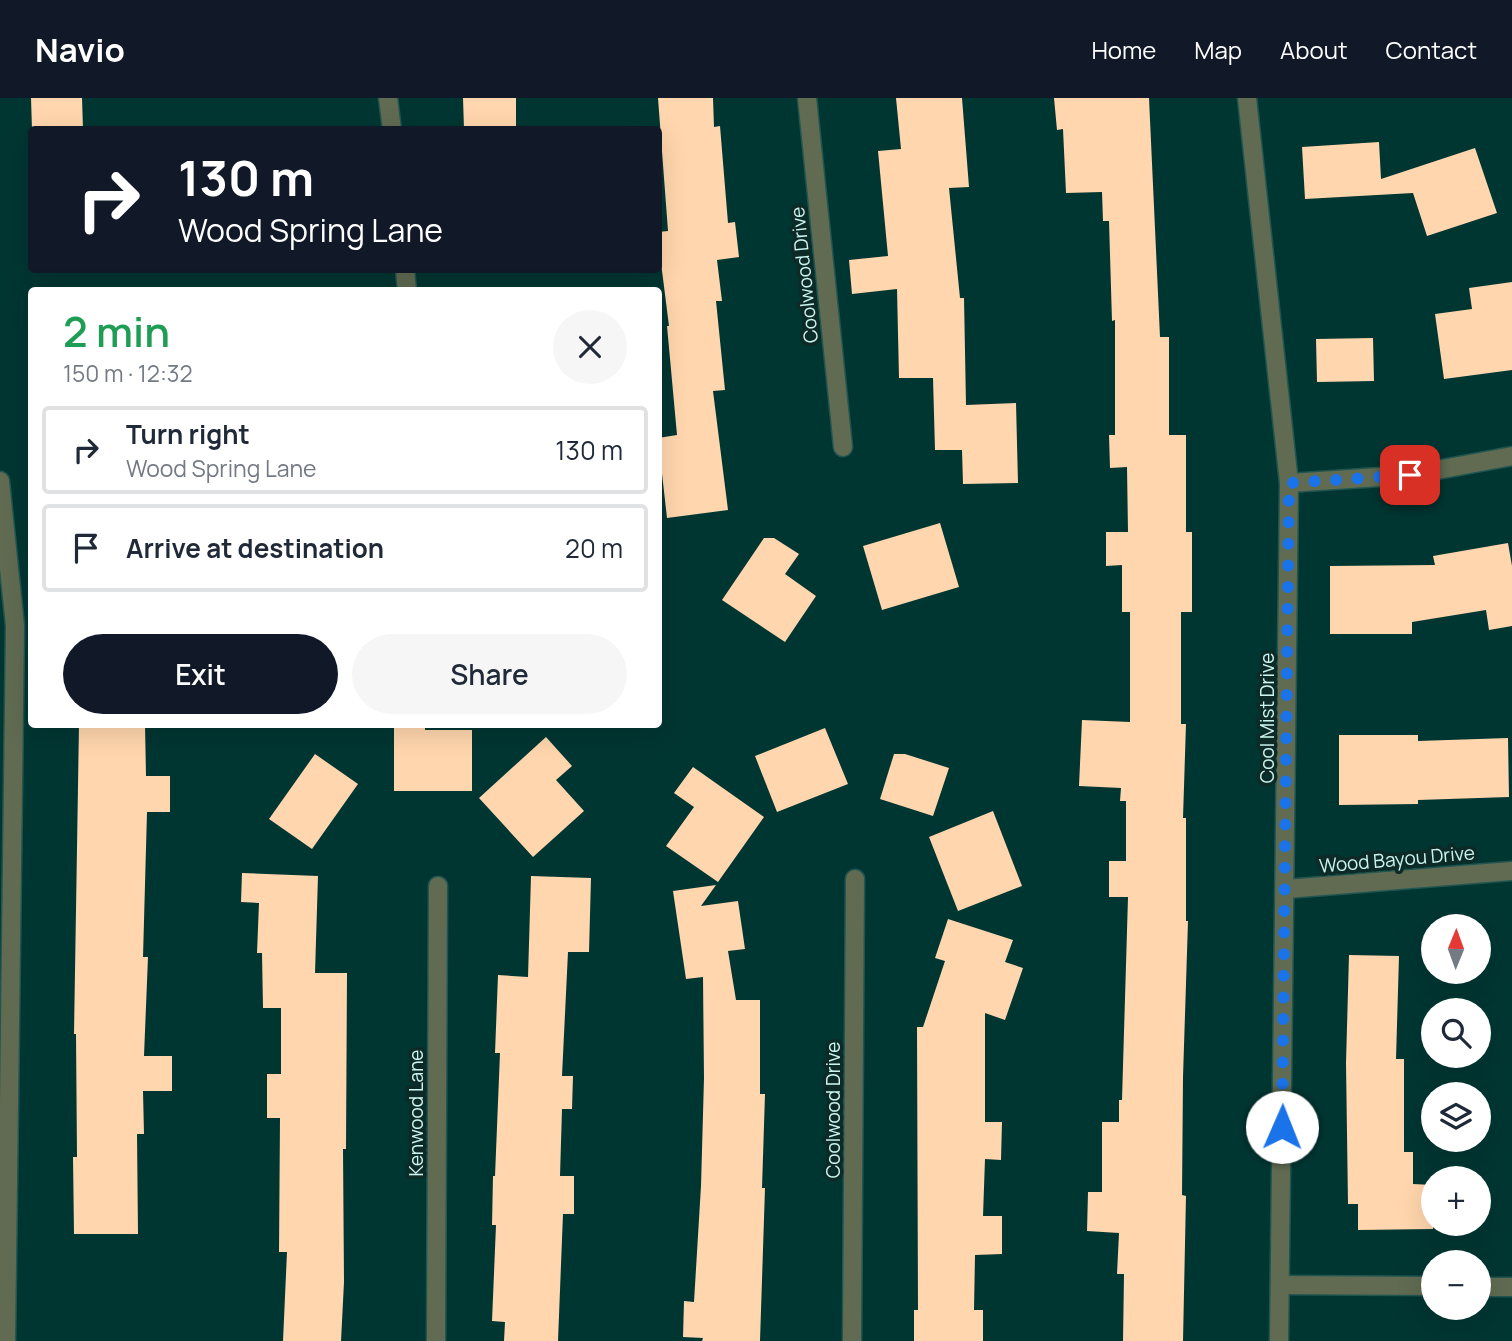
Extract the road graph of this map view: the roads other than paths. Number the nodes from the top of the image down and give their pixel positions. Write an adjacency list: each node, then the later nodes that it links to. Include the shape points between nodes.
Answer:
1 (388, 98): 4 (street)
2 (807, 98): 5 (street, Coolwood Drive)
3 (1247, 98): 8 (street, Cool Mist Drive)
4 (391, 126)
5 (843, 447)
6 (1512, 456): 8 (street, via 1410,475)
7 (0, 481): 17 (street, via 15,626)
8 (1289, 483): 12 (street, Cool Mist Drive)
9 (1512, 871): 12 (street, Wood Bayou Drive)
10 (855, 879): 19 (street, Coolwood Drive)
11 (438, 886): 18 (street, Kenwood Lane)
12 (1286, 889): 13 (street, Cool Mist Drive)
13 (1280, 1285): 14 (street); 20 (street, Cool Mist Drive)
14 (1421, 1286)
15 (1491, 1287): 16 (street)
16 (1512, 1287)
17 (6, 1341)
18 (436, 1341)
19 (852, 1341)
20 (1279, 1341)

